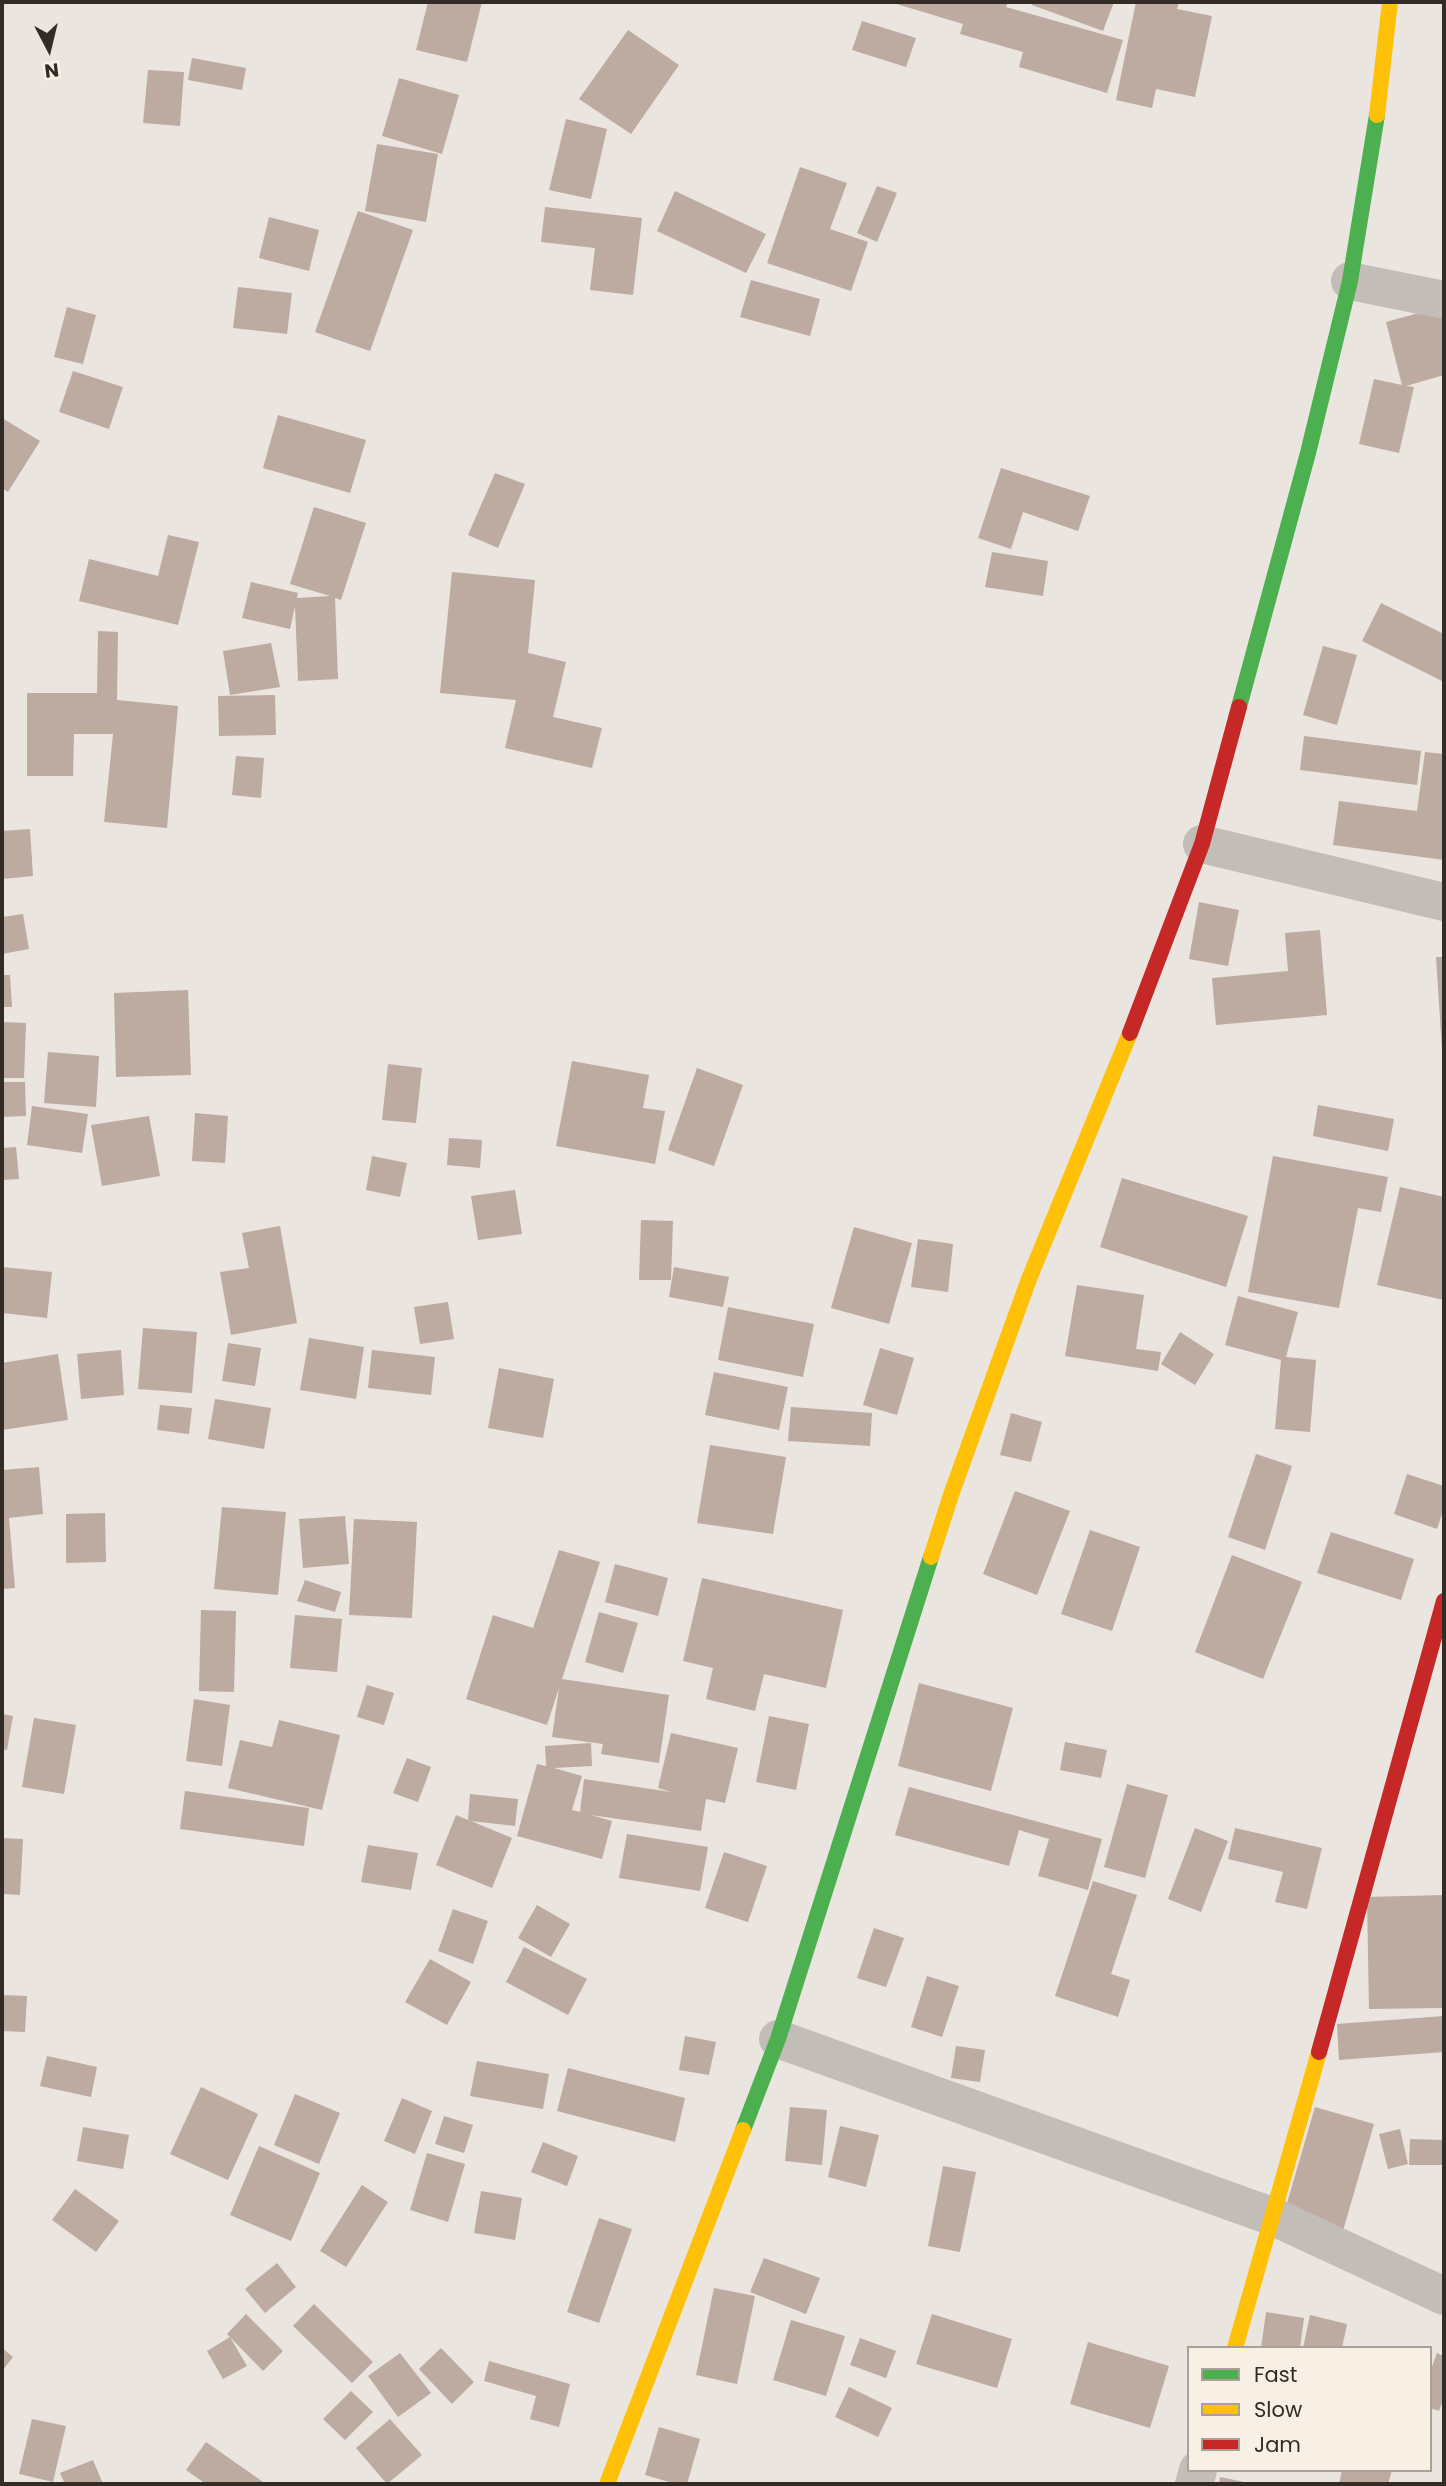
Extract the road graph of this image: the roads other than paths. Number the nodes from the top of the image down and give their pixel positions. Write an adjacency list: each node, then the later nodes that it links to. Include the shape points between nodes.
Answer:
1 (1390, 2): 2 (street)
2 (1350, 281): 3 (street); 4 (street)
3 (1444, 300)
4 (1202, 844): 5 (street); 8 (street, via 1106,1096 1029,1279 952,1492)
5 (1444, 902)
6 (1444, 1601): 7 (street)
7 (1441, 1618): 9 (street)
8 (778, 2039): 9 (street); 12 (street)
9 (1274, 2217): 10 (street); 11 (street)
10 (1444, 2296)
11 (1236, 2346)
12 (607, 2484)

